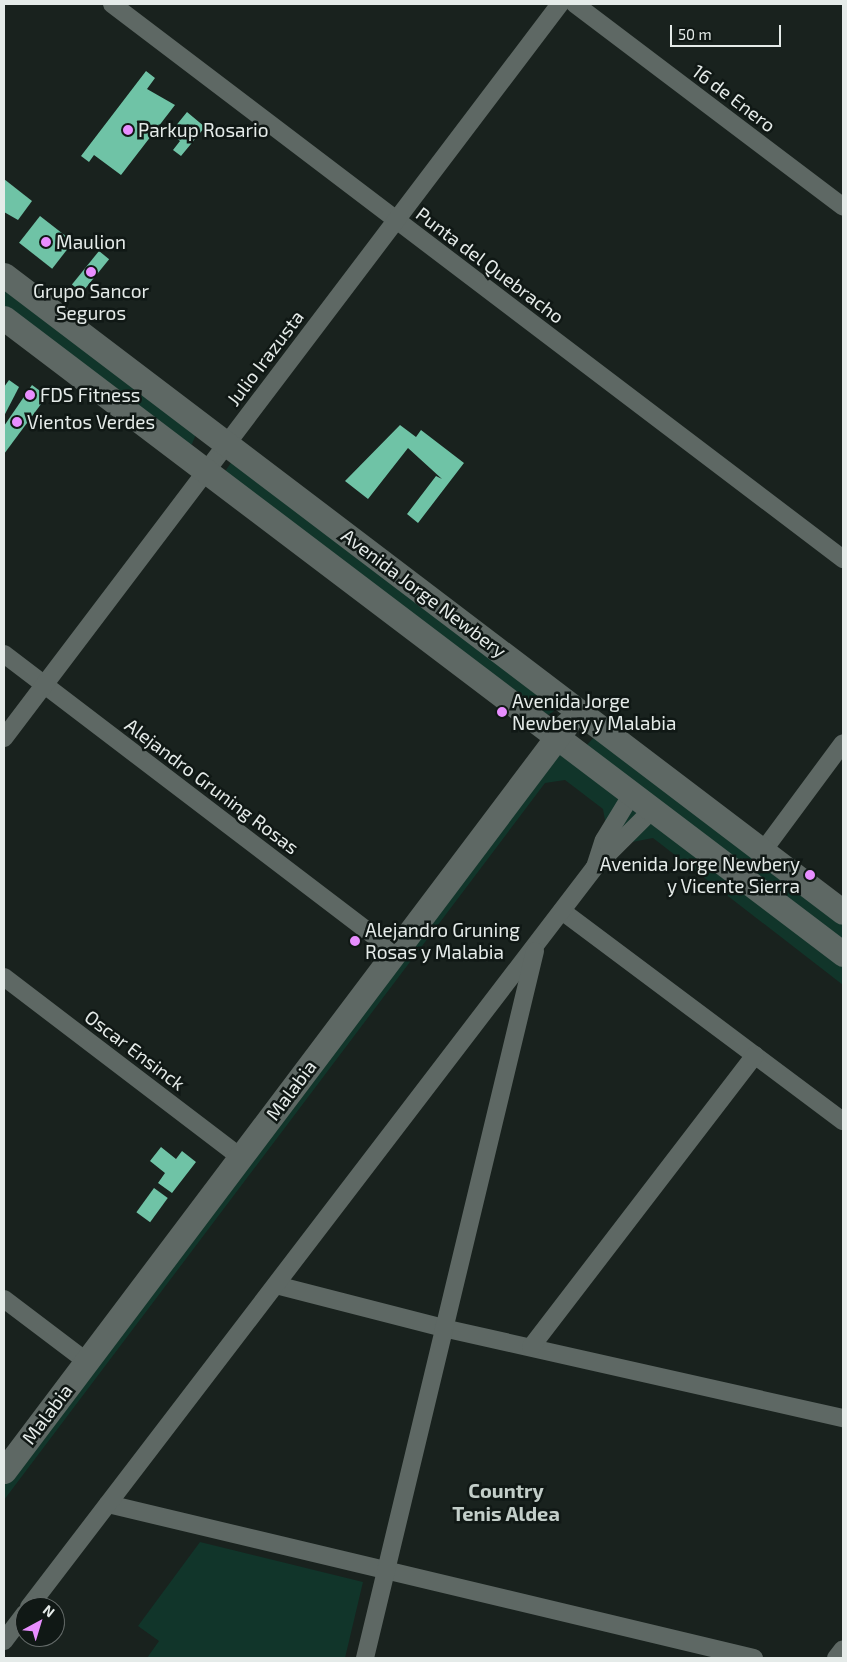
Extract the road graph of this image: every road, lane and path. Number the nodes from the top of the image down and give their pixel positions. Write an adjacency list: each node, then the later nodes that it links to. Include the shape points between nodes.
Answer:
1 (112, 4): 5 (street, Punta del Quebracho)
2 (560, 4): 5 (street, Julio Irazusta)
3 (575, 4): 4 (street, 16 de Enero)
4 (843, 207)
5 (397, 220): 8 (street, Julio Irazusta); 10 (street, Punta del Quebracho)
6 (4, 275): 8 (main road, Avenida Jorge Newbery)
7 (4, 318): 9 (main road, Avenida Jorge Newbery)
8 (227, 444): 9 (street, Julio Irazusta); 13 (main road, Avenida Jorge Newbery)
9 (206, 471): 12 (street, Julio Irazusta); 14 (main road, Avenida Jorge Newbery)
10 (843, 559)
11 (4, 654): 12 (street, Alejandro Gruning Rosas)
12 (44, 685): 15 (street, Julio Irazusta); 24 (street, Alejandro Gruning Rosas)
13 (578, 710): 14 (main road, Malabia); 19 (main road, Avenida Jorge Newbery)
14 (557, 737): 17 (main road, Avenida Jorge Newbery); 24 (main road, Malabia)
15 (4, 738)
16 (843, 743): 19 (street)
17 (632, 794): 18 (main road, Avenida Jorge Newbery); 20 (street, via 604,840)
18 (653, 810): 20 (street); 25 (main road, Avenida Jorge Newbery)
19 (763, 851): 22 (main road, Avenida Jorge Newbery)
20 (595, 868): 21 (street)
21 (562, 911): 23 (street); 27 (street)
22 (843, 912)
23 (536, 945): 30 (street); 32 (street)
24 (395, 952): 29 (main road, Malabia)
25 (843, 954)
26 (4, 978): 29 (street, Oscar Ensinck)
27 (754, 1055): 28 (street); 33 (street)
28 (843, 1121)
29 (240, 1157): 34 (main road, Malabia)
30 (276, 1285): 32 (street); 37 (street)
31 (4, 1298): 34 (street)
32 (442, 1328): 33 (street); 38 (street)
33 (531, 1347): 35 (street)
34 (86, 1361): 36 (main road, Malabia)
35 (843, 1418)
36 (4, 1471)
37 (108, 1504): 38 (street); 39 (street)
38 (386, 1571): 43 (street); 44 (street)
39 (38, 1597)
40 (15, 1626): 41 (street)
41 (4, 1640)
42 (843, 1649): 45 (street)
43 (365, 1658)
44 (754, 1658)
45 (836, 1658)

